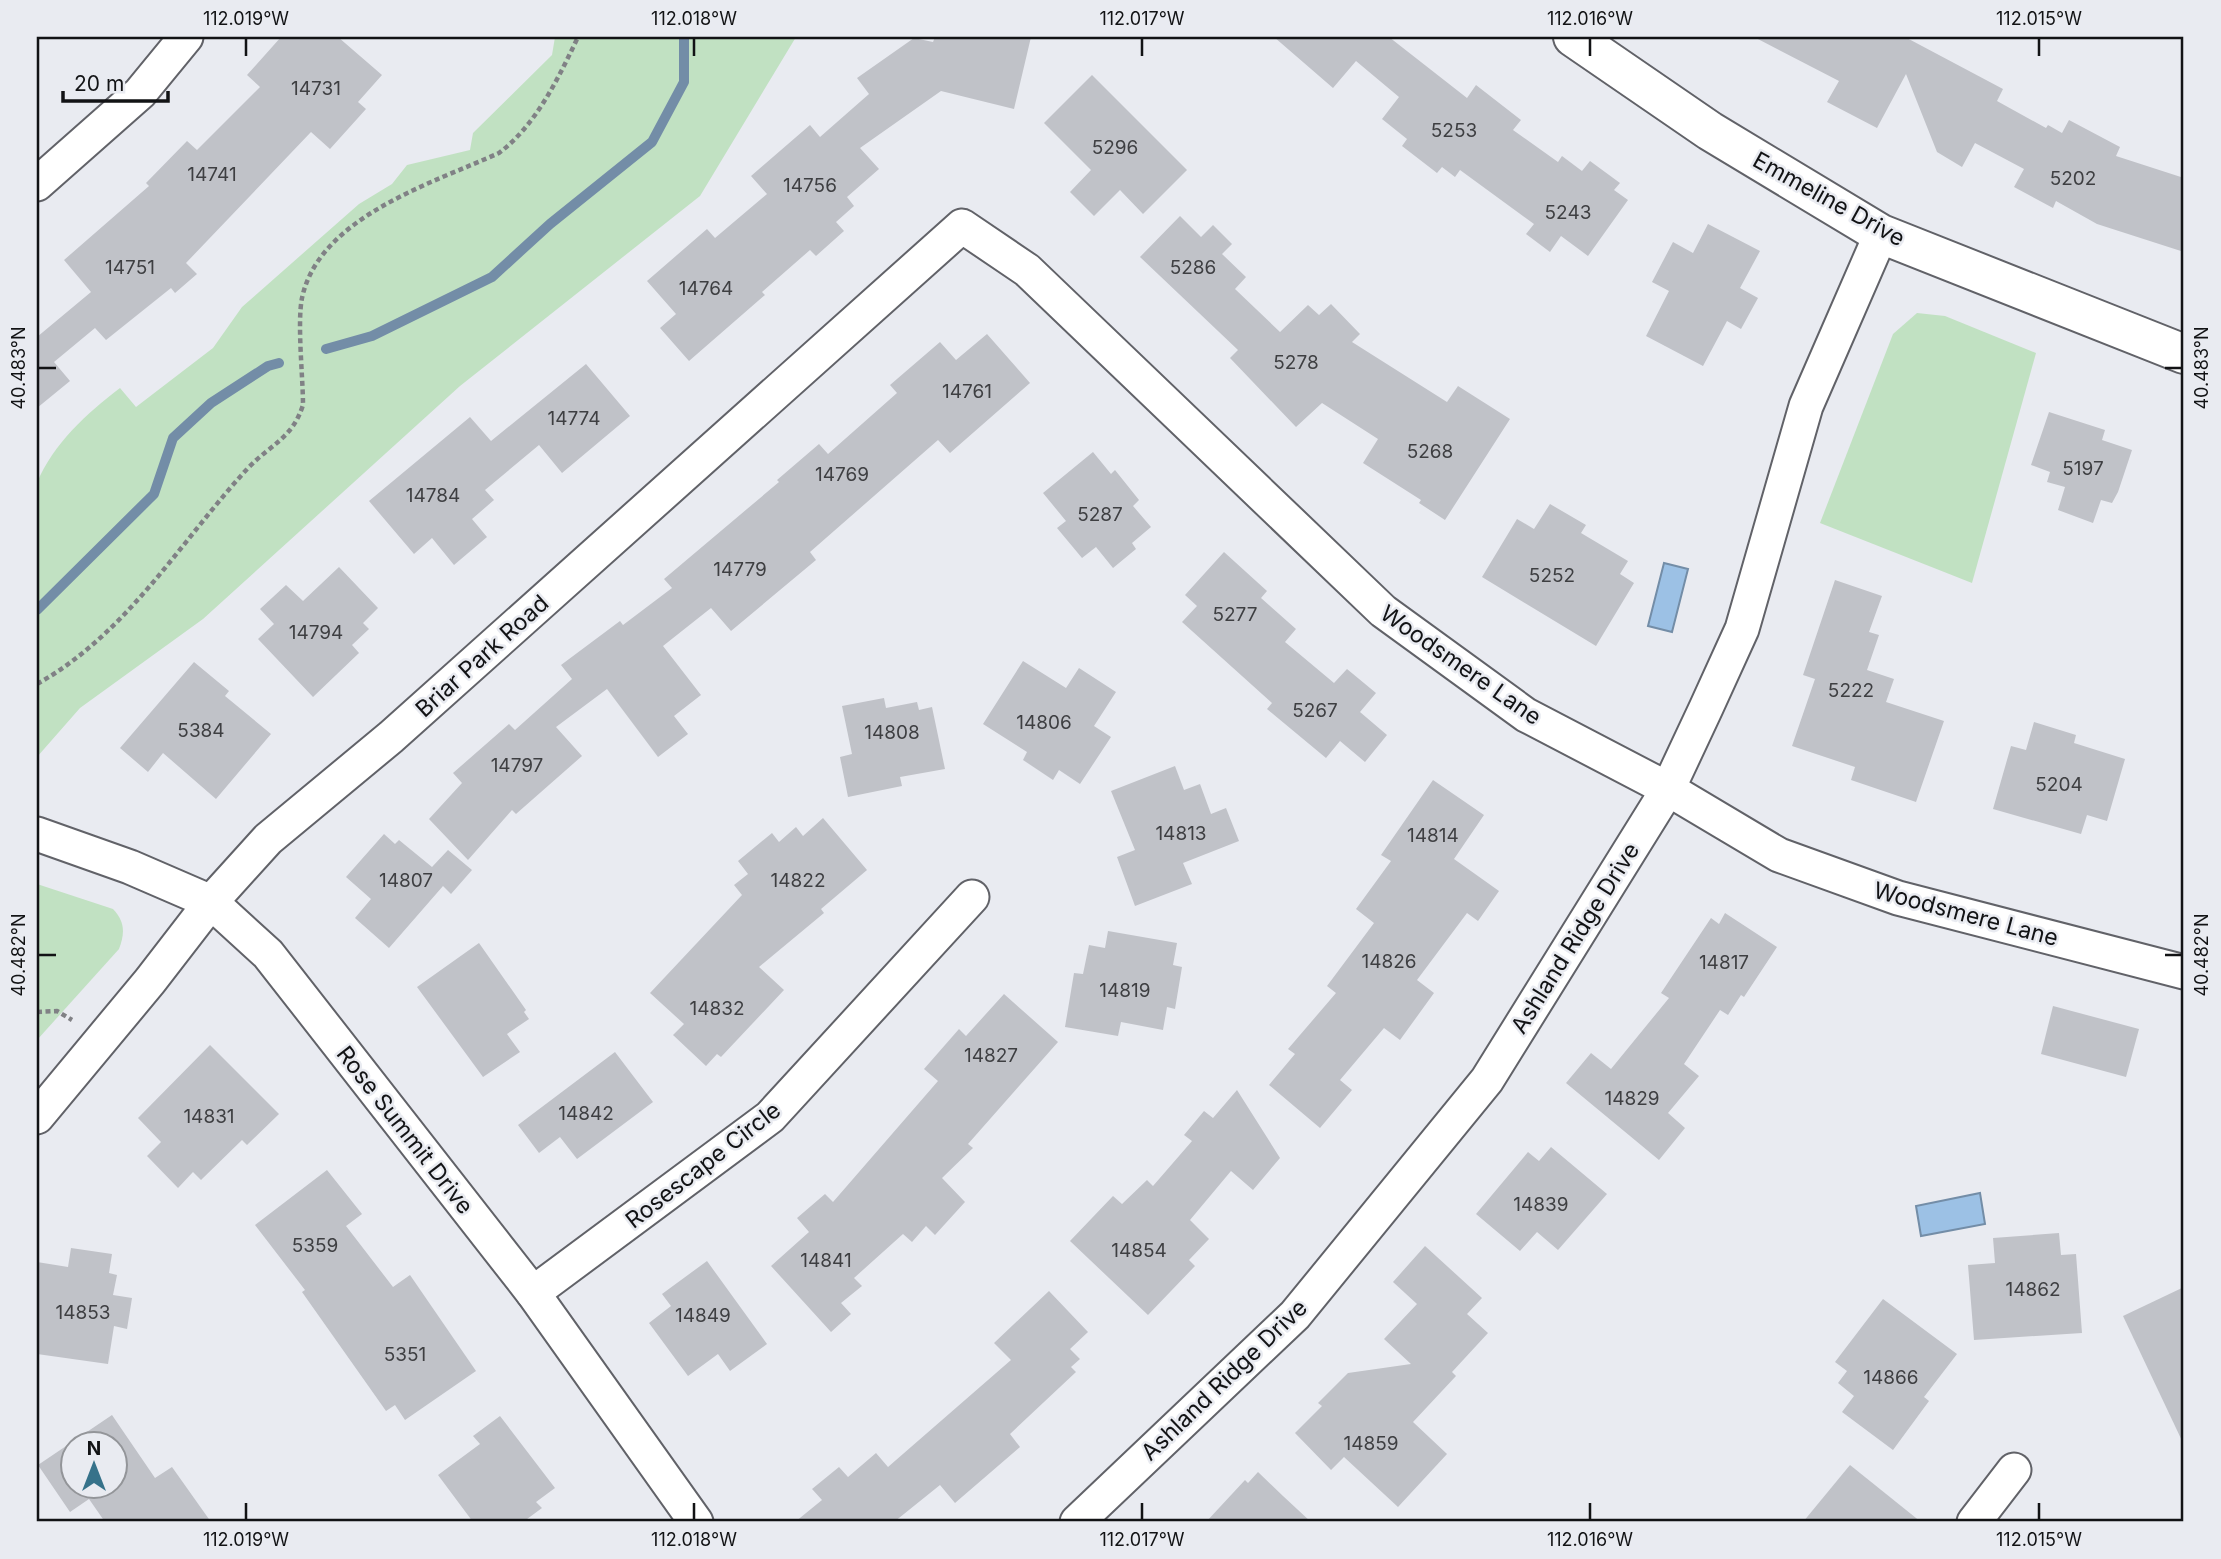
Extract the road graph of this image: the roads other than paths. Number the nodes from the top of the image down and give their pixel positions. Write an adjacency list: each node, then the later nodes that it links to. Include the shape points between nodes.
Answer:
1 (186, 37): 3 (street, via 140,93)
2 (1573, 37): 5 (street, Emmeline Drive, via 1710,131)
3 (37, 184)
4 (961, 226): 7 (street, Woodsmere Lane, via 1027,270 1383,611 1526,715); 10 (street, Briar Park Road, via 402,728 268,839)
5 (1881, 234): 6 (street, Emmeline Drive); 7 (street, Ashland Ridge Drive, via 1806,406 1742,629)
6 (2184, 354)
7 (1668, 789): 11 (street, Woodsmere Lane, via 1779,855 1898,898); 16 (street, Ashland Ridge Drive, via 1487,1080 1295,1315)
8 (37, 834): 10 (street, Rose Summit Drive)
9 (972, 897): 13 (street, Rosescape Circle, via 770,1117)
10 (211, 902): 12 (street, Briar Park Road); 13 (street, Rose Summit Drive, via 268,954)
11 (2184, 972)
12 (37, 1117)
13 (533, 1293): 15 (street, Rose Summit Drive)
14 (2014, 1470): 17 (street)
15 (696, 1522)
16 (1077, 1522)
17 (1974, 1522)

